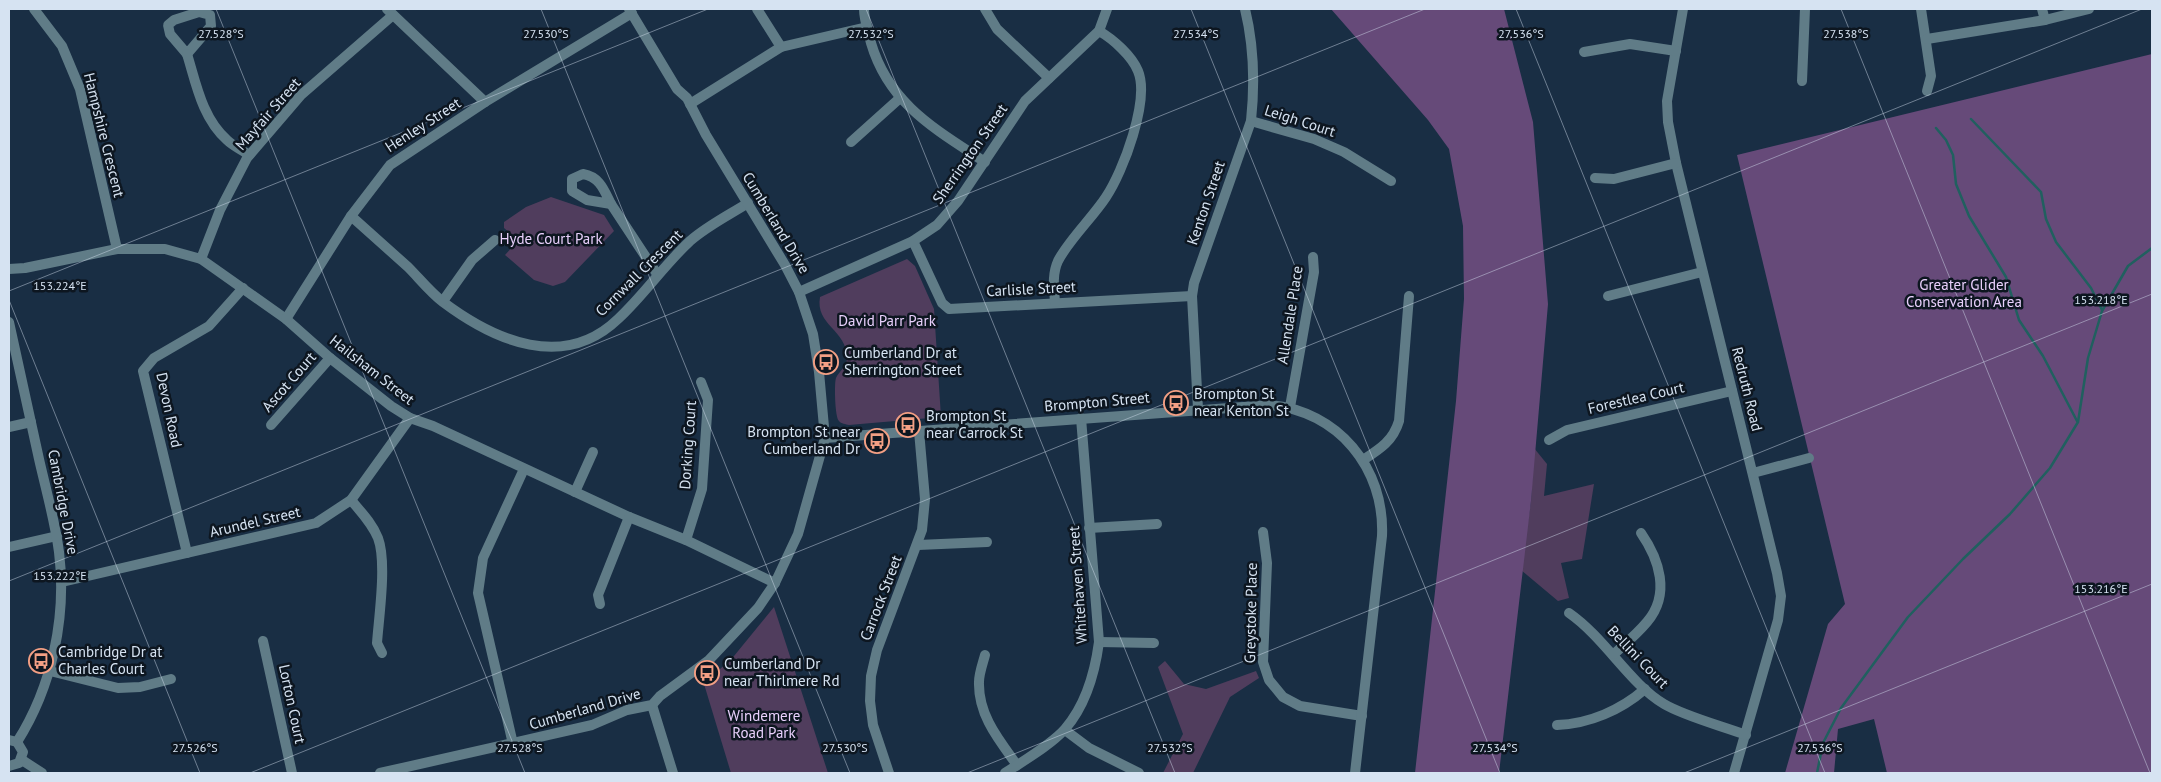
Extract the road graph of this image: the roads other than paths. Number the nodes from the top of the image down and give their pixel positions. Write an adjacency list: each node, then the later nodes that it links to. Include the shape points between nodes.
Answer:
1 (34, 9): 40 (street, Hampshire Crescent, via 62,46 80,89)
2 (757, 9): 18 (street)
3 (864, 9): 15 (street)
4 (985, 9): 22 (street, via 997,29)
5 (1107, 9): 16 (street, Sherrington Street)
6 (1245, 9): 28 (street, Kenton Street, via 1253,60)
7 (1683, 9): 20 (street, Redruth Road)
8 (1805, 9): 23 (street)
9 (1921, 9): 17 (street)
10 (2042, 9): 14 (street)
11 (2090, 9): 14 (street)
12 (631, 11): 26 (street, Henley Street); 27 (street, Cumberland Drive)
13 (390, 12): 26 (street); 30 (street, Mayfair Street, via 301,95)
14 (2045, 20): 17 (street)
15 (867, 27): 18 (street); 25 (street, via 882,70)
16 (1099, 31): 22 (street, Sherrington Street); 52 (street, via 1132,60 1139,72 1140,96 1126,159 1107,196 1059,260 1054,275)
17 (1927, 39): 24 (street, via 1931,76)
18 (781, 47): 27 (street)
19 (1584, 52): 20 (street, via 1630,44)
20 (1676, 52): 32 (street, Redruth Road, via 1667,101)
21 (187, 54): 21 (street, via 170,34 168,26 174,20 199,12 210,15 211,26); 30 (street, via 203,106 212,122 226,140)
22 (1049, 78): 31 (street, Sherrington Street, via 1025,101)
23 (1802, 80)
24 (1927, 90)
25 (900, 98): 29 (street); 31 (street, via 924,121)
26 (485, 102): 37 (street, Henley Street, via 390,164)
27 (690, 104): 35 (street, Cumberland Drive)
28 (1250, 121): 34 (street, Leigh Court, via 1314,139 1344,152); 48 (street, Kenton Street)
29 (851, 142)
30 (249, 155): 42 (street, Mayfair Street, via 220,210)
31 (985, 162): 39 (street, Sherrington Street, via 937,225)
32 (1676, 163): 33 (street, via 1614,179); 44 (street, Redruth Road)
33 (1595, 178)
34 (1391, 181)
35 (748, 203): 45 (street, Cornwall Crescent, via 692,240); 47 (street, Cumberland Drive, via 786,264)
36 (611, 204): 45 (street)
37 (352, 216): 51 (street, Cornwall Crescent); 53 (street, Henley Street)
38 (495, 240): 51 (street, via 472,260)
39 (913, 241): 47 (street, Sherrington Street); 52 (street, Carlisle Street, via 942,303 949,309)
40 (116, 249): 42 (street, Hailsham Street, via 164,250); 43 (street, Hailsham Street)
41 (1313, 256): 58 (street, Allendale Place, via 1314,272)
42 (201, 260): 46 (street, Hailsham Street)
43 (9, 269)
44 (1702, 272): 50 (street); 57 (street, Redruth Road)
45 (657, 274): 51 (street, Cornwall Crescent, via 618,320 598,334 566,347 527,346 485,327)
46 (243, 288): 53 (street, Hailsham Street); 85 (street, Devon Road, via 209,326 154,358 143,371)
47 (799, 292): 66 (street, Cumberland Drive, via 817,353)
48 (1192, 296): 52 (street, Carlisle Street); 59 (street, Kenton Street)
49 (1409, 296): 70 (street, via 1399,421 1394,436)
50 (1608, 296)
51 (443, 301)
52 (1055, 302)
53 (286, 319): 55 (street, Hailsham Street)
54 (9, 322): 62 (street, Cambridge Drive)
55 (330, 358): 60 (street, Hailsham Street); 63 (street, Ascot Court)
56 (701, 382): 81 (street, Dorking Court, via 708,400 702,489)
57 (1732, 391): 67 (street, Forestlea Court, via 1567,430); 72 (street, Redruth Road)
58 (1290, 407): 59 (street, Brompton Street, via 1270,404); 70 (street, Brompton Street, via 1330,426)
59 (1198, 409): 61 (street, Brompton Street)
60 (410, 418): 71 (street, Hailsham Street); 74 (street, Arundel Street)
61 (1082, 418): 65 (street, Brompton Street); 77 (street, Whitehaven Street)
62 (31, 422): 64 (street); 80 (street, Cambridge Drive)
63 (271, 425)
64 (9, 427)
65 (919, 431): 66 (street, Brompton Street); 83 (street, Carrock Street, via 925,500)
66 (825, 438): 87 (street, Cumberland Drive, via 798,534)
67 (1549, 440)
68 (594, 452): 73 (street)
69 (1809, 458): 72 (street)
70 (1363, 460): 100 (street, Brompton Street, via 1378,494 1382,525)
71 (524, 469): 73 (street, Hailsham Street); 105 (street, via 483,558 478,593)
72 (1753, 473): 103 (street, Redruth Road, via 1781,596 1773,639)
73 (575, 492): 75 (street, Hailsham Street)
74 (351, 500): 85 (street, Arundel Street, via 316,523); 93 (street, via 371,524 382,556 377,643)
75 (629, 517): 81 (street, Hailsham Street); 88 (street, via 598,595)
76 (1157, 524): 77 (street)
77 (1090, 528): 91 (street, Whitehaven Street)
78 (1263, 532): 100 (street, Greystoke Place, via 1267,563 1263,662 1269,680 1283,697 1300,706)
79 (1640, 533): 94 (street, via 1652,548 1658,564 1661,584 1658,604 1648,621)
80 (57, 536): 84 (street); 86 (street, Cambridge Drive)
81 (686, 540): 87 (street, Hailsham Street)
82 (987, 542): 83 (street)
83 (918, 545): 113 (street, Carrock Street, via 877,650 871,676 873,725)
84 (9, 547)
85 (187, 553): 86 (street, Arundel Street)
86 (62, 582): 96 (street, Cambridge Drive)
87 (774, 583): 99 (street, Cumberland Drive, via 758,608 709,660)
88 (600, 604)
89 (1570, 613): 94 (street, Bellini Court, via 1588,626)
90 (263, 641): 110 (street, Lorton Court)
91 (1098, 642): 92 (street); 102 (street, Whitehaven Street, via 1089,687)
92 (1154, 643)
93 (382, 653)
94 (1614, 654): 98 (street, Bellini Court)
95 (985, 655): 107 (street, via 979,681 982,702 989,725)
96 (50, 671): 97 (street, via 118,688); 104 (street, Cambridge Drive, via 28,726)
97 (171, 680)
98 (1645, 689): 101 (street, via 1619,708 1572,725); 103 (street, Bellini Court, via 1664,704)
99 (652, 705): 105 (street, Cumberland Drive, via 628,710 592,725); 112 (street)
100 (1362, 716): 116 (street, Brompton Street)
101 (1557, 726)
102 (1065, 730): 107 (street, Whitehaven Street); 115 (street, via 1089,748)
103 (1746, 735): 117 (street, Redruth Road)
104 (13, 741): 106 (street, via 22,748)
105 (513, 744): 111 (street, Cumberland Drive)
106 (22, 760): 108 (street); 109 (street)
107 (1017, 765): 114 (street, Whitehaven Street)
108 (9, 766)
109 (42, 773)
110 (292, 773)
111 (380, 773)
112 (673, 773)
113 (889, 773)
114 (1005, 773)
115 (1140, 773)
116 (1355, 773)
117 (1734, 773)

